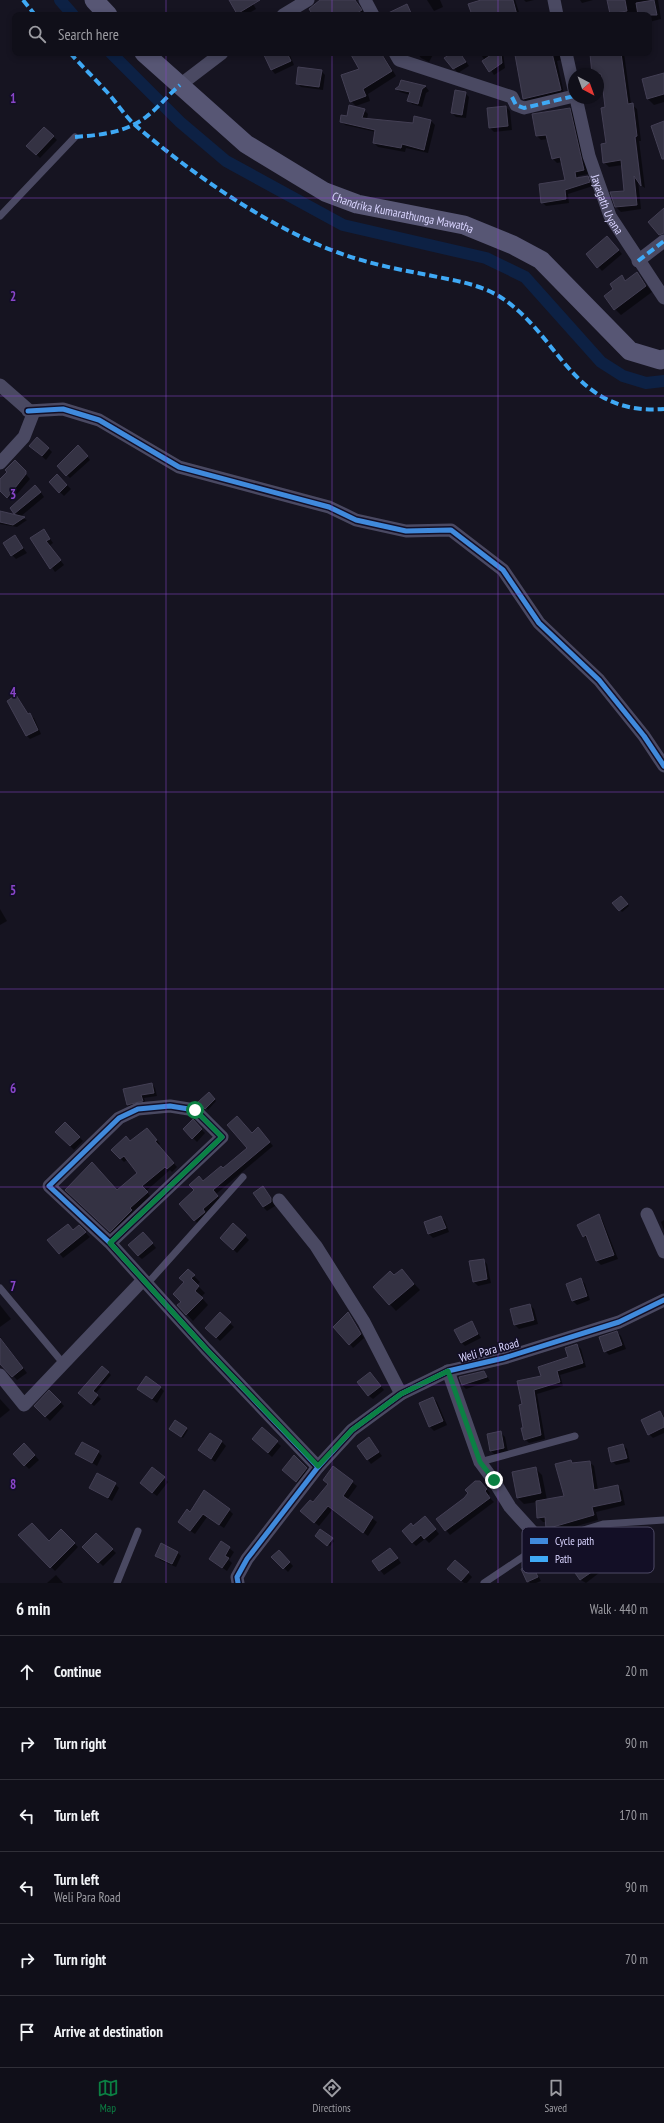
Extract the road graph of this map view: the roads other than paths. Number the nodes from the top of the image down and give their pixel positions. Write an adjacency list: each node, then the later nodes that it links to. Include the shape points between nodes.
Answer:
1 (308, 0): 4 (street)
2 (365, 0): 5 (street)
3 (554, 0): 6 (street)
4 (288, 12)
5 (371, 12)
6 (556, 12)
7 (147, 56): 12 (main road, Chandrika Kumarathunga Mawatha)
8 (218, 56): 12 (street)
9 (397, 56): 13 (street, via 399,60 512,97 516,105 524,108)
10 (567, 56): 11 (street)
11 (569, 68)
12 (180, 85): 20 (main road, Chandrika Kumarathunga Mawatha, via 246,144 325,192 357,204 464,225 513,245 541,260 630,351)
13 (568, 97)
14 (577, 104): 18 (street, Jayagath Uyana, via 589,156 610,216)
15 (75, 137): 16 (lane)
16 (0, 216)
17 (664, 241): 18 (street)
18 (638, 261): 19 (street, Jayagath Uyana)
19 (664, 298)
20 (664, 359)
21 (0, 385): 22 (street)
22 (28, 411): 23 (street, via 33,414 24,437); 24 (street, via 63,409 99,420 179,467 329,507 356,520 406,531 451,530 503,570 539,623 599,680 644,736)
23 (0, 463)
24 (664, 766)
25 (243, 1176): 30 (lane)
26 (279, 1200): 36 (street, via 316,1246 360,1316)
27 (647, 1214): 29 (street)
28 (110, 1243): 28 (street, via 222,1137 195,1110 170,1106 144,1108 119,1118 49,1186); 30 (street)
29 (664, 1252)
30 (145, 1282): 33 (street); 39 (street)
31 (0, 1288): 33 (lane)
32 (664, 1300): 34 (street, Weli Para Road, via 619,1322 504,1358)
33 (63, 1363): 35 (street, via 24,1405)
34 (448, 1371): 36 (street, Weli Para Road); 38 (street)
35 (0, 1375)
36 (401, 1394): 39 (street, Weli Para Road, via 352,1430)
37 (574, 1436): 38 (lane)
38 (480, 1462): 41 (street, via 510,1507)
39 (318, 1466): 46 (street, Weli Para Road, via 247,1559 237,1577)
40 (664, 1520): 42 (lane, via 603,1524)
41 (528, 1527)
42 (593, 1527)
43 (138, 1531): 45 (lane)
44 (522, 1557): 47 (lane)
45 (117, 1583)
46 (238, 1583)
47 (484, 1583)

